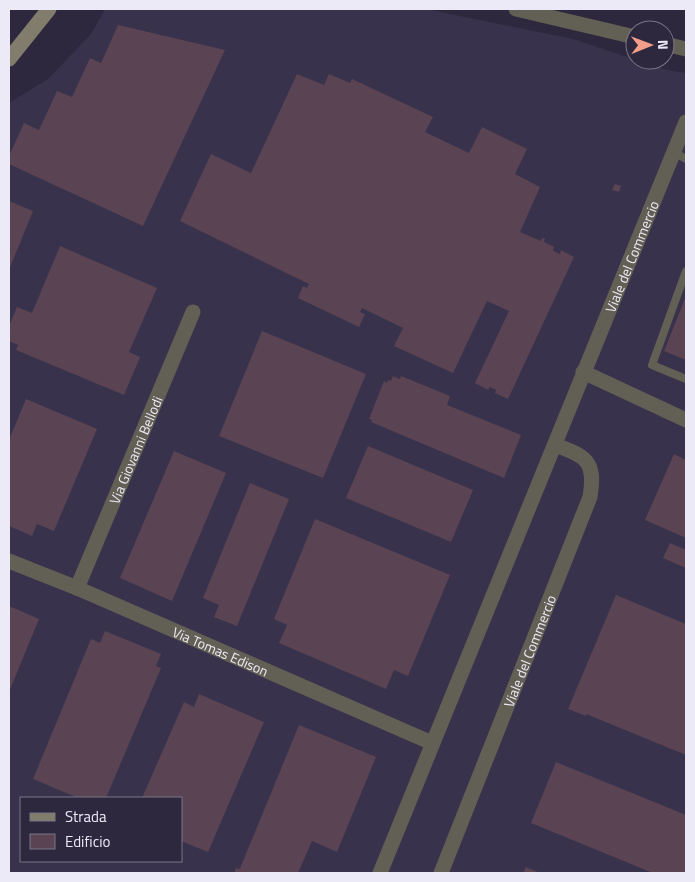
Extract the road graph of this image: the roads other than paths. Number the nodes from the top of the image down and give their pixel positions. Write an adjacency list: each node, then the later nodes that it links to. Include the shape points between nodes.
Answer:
1 (49, 9): 4 (street)
2 (516, 9): 3 (street)
3 (625, 35)
4 (9, 59)
5 (686, 122): 6 (street, Viale del Commercio)
6 (680, 156): 9 (street, Viale del Commercio)
7 (686, 271): 10 (lane, via 652,364)
8 (193, 312): 14 (street, Via Giovanni Bellodi)
9 (583, 372): 11 (street); 12 (street, Viale del Commercio)
10 (686, 379)
11 (686, 420)
12 (555, 445): 15 (street, Viale del Commercio); 17 (street, Viale del Commercio, via 578,454 586,462 591,471 590,497)
13 (9, 561): 14 (street, Via Tomas Edison)
14 (77, 588): 15 (street, Via Tomas Edison)
15 (432, 743): 16 (street, Viale del Commercio)
16 (380, 873)
17 (441, 873)

